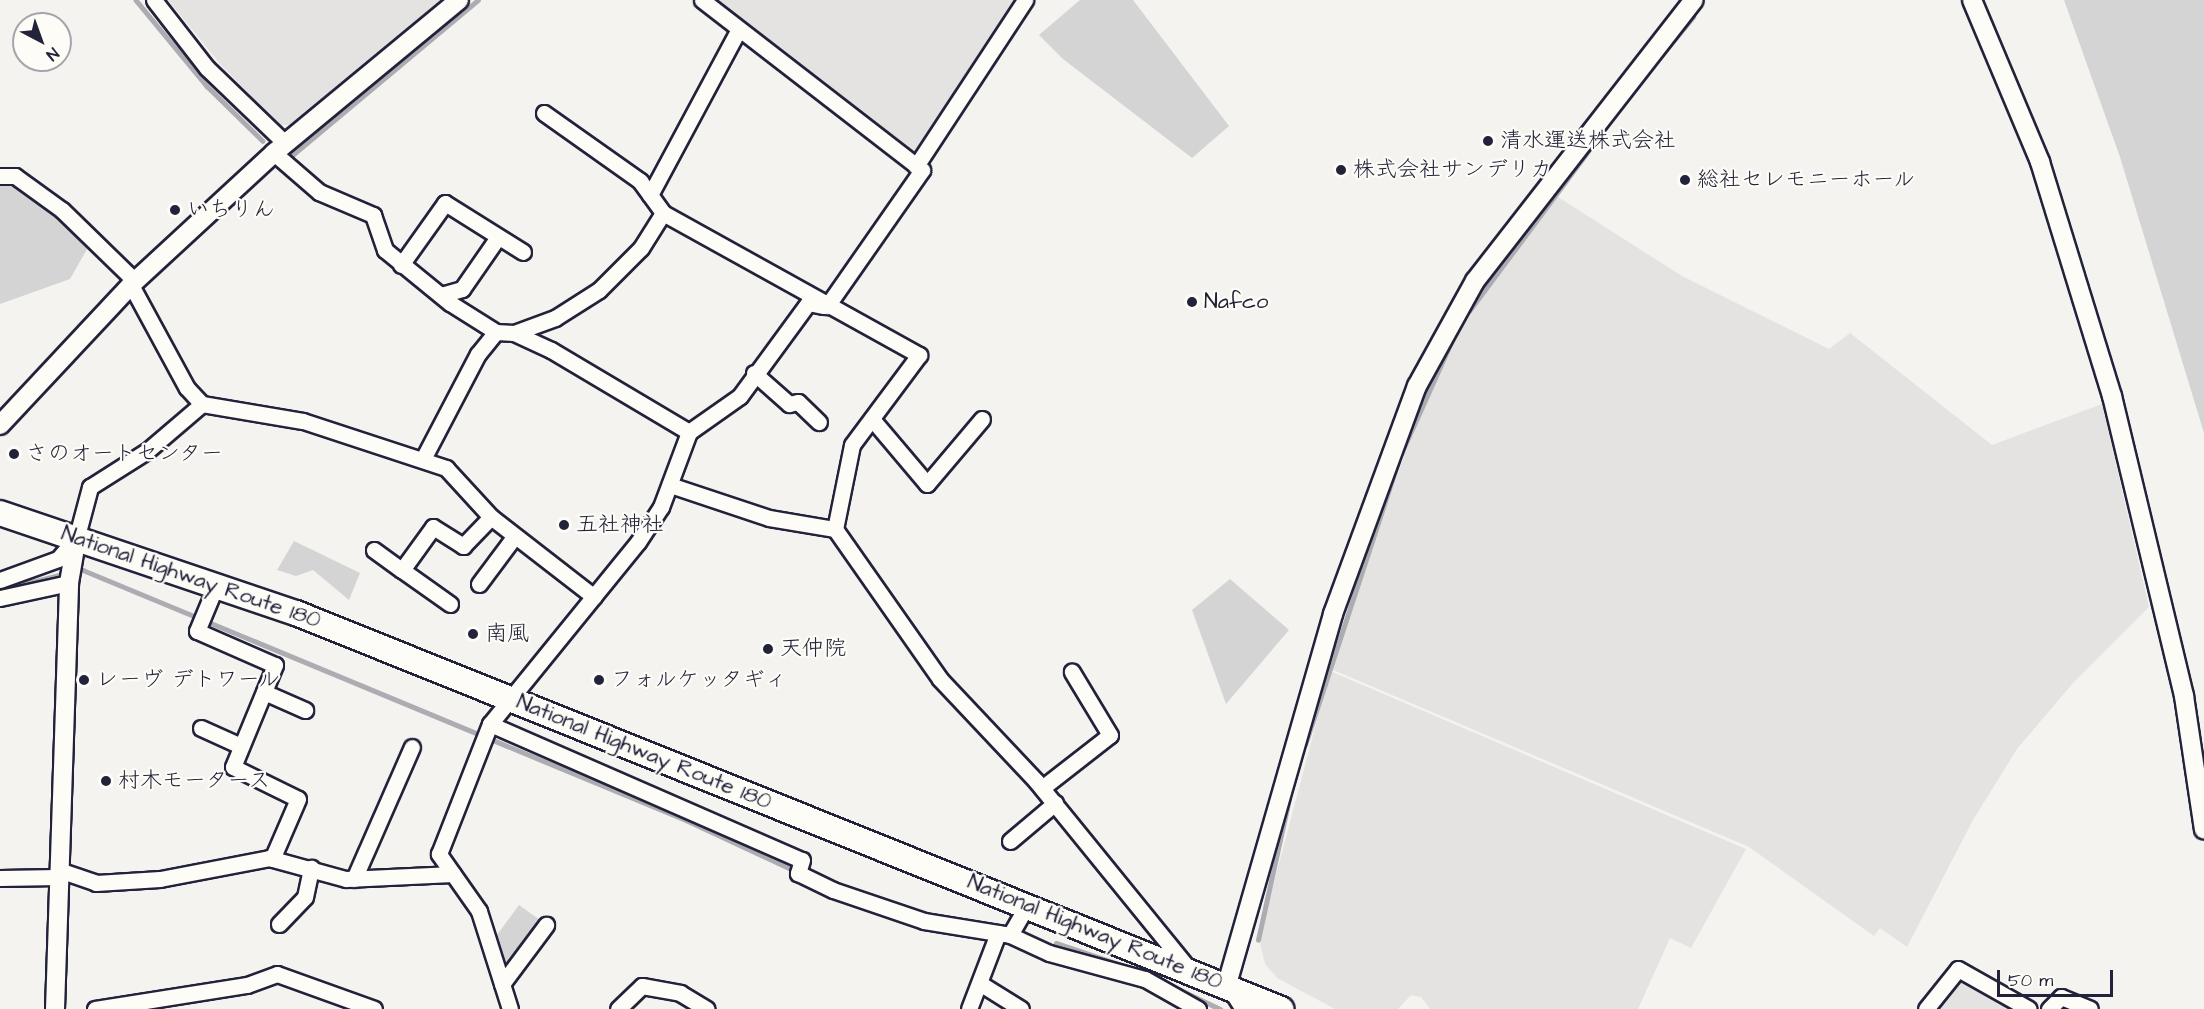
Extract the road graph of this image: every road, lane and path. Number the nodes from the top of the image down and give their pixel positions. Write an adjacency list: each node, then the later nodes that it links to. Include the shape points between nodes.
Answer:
1 (154, 0): 9 (street, via 207,68)
2 (459, 0): 9 (street)
3 (702, 0): 7 (street)
4 (1025, 0): 10 (street)
5 (1694, 0): 69 (street, via 1475,281 1417,386)
6 (1972, 0): 55 (street, via 2040,162 2112,396 2184,696)
7 (737, 32): 10 (street); 12 (street)
8 (544, 112): 12 (street, via 640,181)
9 (280, 148): 16 (street, via 319,192 373,215 380,244); 17 (street)
10 (916, 166): 19 (street, via 922,170)
11 (0, 176): 17 (street, via 15,176 62,210)
12 (651, 195): 13 (street)
13 (663, 213): 19 (street); 21 (street, via 641,248 599,290 555,318)
14 (498, 237): 15 (street); 16 (street, via 445,203); 18 (street, via 462,289)
15 (523, 252)
16 (401, 265): 18 (street)
17 (133, 283): 23 (street, via 187,388); 27 (street)
18 (441, 294): 20 (street)
19 (827, 306): 22 (street, via 808,303); 25 (street, via 919,355)
20 (496, 332): 21 (street); 29 (street, via 478,354)
21 (514, 333): 28 (street)
22 (754, 373): 26 (street, via 789,404 798,402); 28 (street, via 740,396)
23 (202, 404): 29 (street, via 303,421); 34 (street, via 147,451 90,487)
24 (982, 418): 25 (street, via 927,484)
25 (872, 419): 33 (street, via 844,466)
26 (819, 422)
27 (0, 424)
28 (689, 432): 30 (street)
29 (423, 459): 32 (street, via 462,480)
30 (670, 485): 33 (street, via 769,518); 42 (street, via 638,542)
31 (0, 513): 34 (highway, National Highway Route 180)
32 (491, 517): 35 (street); 37 (street, via 464,546 433,527)
33 (835, 529): 53 (street, via 940,679)
34 (77, 536): 38 (street); 39 (street, via 57,559); 40 (highway, National Highway Route 180)
35 (514, 537): 41 (street); 42 (street)
36 (374, 549): 37 (street)
37 (402, 570): 44 (street)
38 (70, 574): 43 (street); 59 (street)
39 (0, 580)
40 (217, 583): 46 (street, via 197,631 275,665); 47 (highway, National Highway Route 180)
41 (479, 584)
42 (594, 597): 47 (street)
43 (0, 598)
44 (450, 604)
45 (1072, 672): 53 (street, via 1110,735)
46 (264, 692): 48 (street); 51 (street)
47 (510, 698): 49 (street); 63 (highway, National Highway Route 180)
48 (305, 710)
49 (490, 724): 60 (street, via 439,854); 66 (street, via 802,860 798,873 833,890 924,921)
50 (201, 728): 51 (street)
51 (241, 746): 57 (street, via 232,767 298,798)
52 (412, 747): 62 (street)
53 (1042, 788): 54 (street)
54 (1055, 803): 56 (street); 69 (street)
55 (2204, 830)
56 (1010, 842)
57 (272, 859): 58 (street); 59 (street, via 160,879 96,883)
58 (311, 868): 62 (street); 64 (street, via 305,897)
59 (59, 873): 61 (street); 70 (street)
60 (453, 874): 62 (street); 67 (street, via 480,911)
61 (0, 878)
62 (354, 879)
63 (1026, 905): 66 (street); 69 (highway, National Highway Route 180)
64 (279, 924)
65 (546, 925): 67 (street)
66 (1004, 934): 68 (street); 69 (street, via 1049,953)
67 (502, 984): 73 (street)
68 (981, 984): 76 (street); 77 (street)
69 (1198, 992): 78 (street); 79 (highway, National Highway Route 180)
70 (55, 1009)
71 (95, 1009): 72 (street, via 247,985 277,974)
72 (374, 1009)
73 (510, 1009)
74 (618, 1009): 75 (street, via 642,986 680,993)
75 (707, 1009)
76 (969, 1009)
77 (1021, 1009)
78 (1243, 1009)
79 (1281, 1009)
80 (1926, 1009): 81 (street, via 1958,969)
81 (2029, 1009)
82 (2049, 1009): 83 (street, via 2061,997)
83 (2090, 1009)

